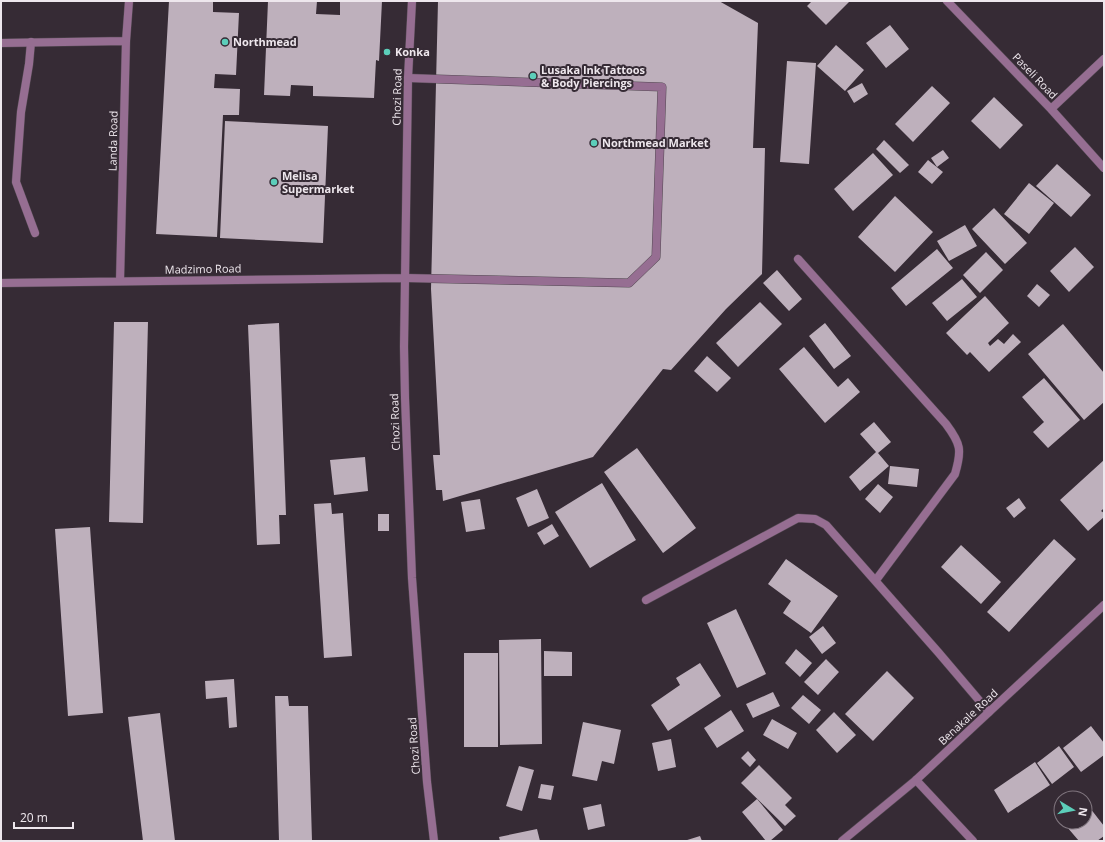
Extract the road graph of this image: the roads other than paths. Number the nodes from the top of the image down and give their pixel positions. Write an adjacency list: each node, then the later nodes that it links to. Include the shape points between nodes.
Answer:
1 (130, 1): 4 (street, Landa Road)
2 (412, 1): 8 (street, Chozi Road)
3 (947, 1): 9 (street, Paseli Road)
4 (126, 41): 5 (street); 14 (street, Landa Road)
5 (31, 42): 6 (street); 11 (street, via 21,112 16,182)
6 (1, 43)
7 (1104, 59): 9 (street)
8 (408, 78): 13 (street, Chozi Road); 13 (street, Madzimo Road, via 662,87 656,257 629,283)
9 (1051, 109): 10 (street, Paseli Road)
10 (1104, 168)
11 (35, 233)
12 (798, 259): 16 (street, via 946,424 956,437 959,448 955,474)
13 (405, 278): 14 (street, Madzimo Road); 21 (street, Chozi Road, via 405,398 412,578 427,782)
14 (120, 281): 15 (street, Madzimo Road)
15 (1, 283)
16 (876, 580): 17 (street, via 826,525 814,519 798,518); 19 (street)
17 (646, 600)
18 (1104, 605): 19 (street, Benakale Road)
19 (989, 712): 20 (street, Benakale Road)
20 (916, 780): 22 (street, Benakale Road); 23 (street)
21 (434, 841)
22 (842, 841)
23 (973, 841)

